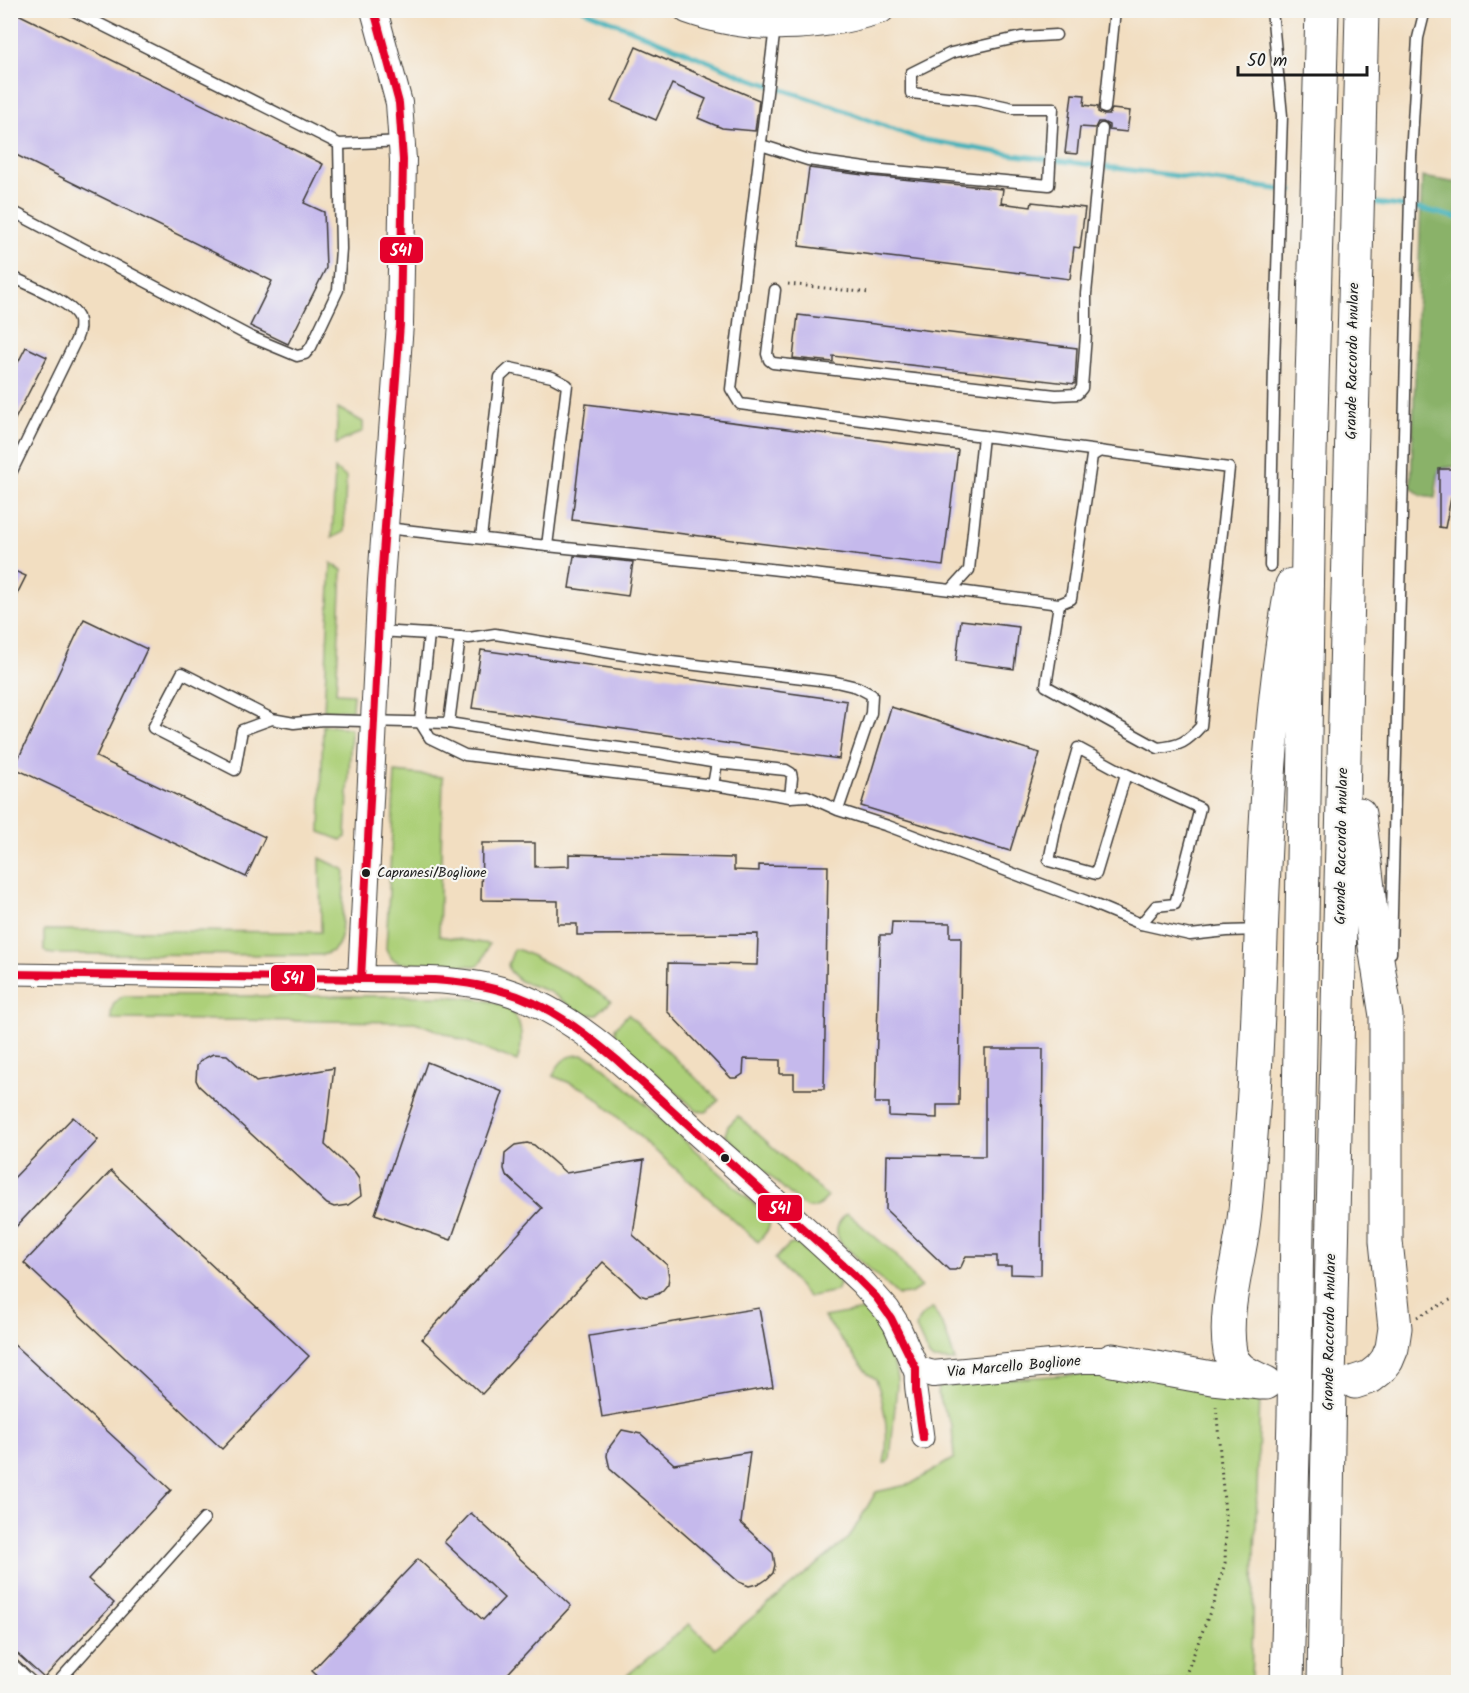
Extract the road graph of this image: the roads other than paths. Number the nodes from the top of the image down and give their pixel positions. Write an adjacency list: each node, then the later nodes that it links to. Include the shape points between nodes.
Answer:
1 (72, 10): 15 (lane)
2 (374, 10): 14 (street, via 396,91)
3 (687, 10): 10 (street, via 730,23)
4 (881, 10): 10 (street, via 820,24)
5 (1115, 10): 12 (lane)
6 (1272, 10): 27 (lane, via 1282,116)
7 (1322, 10): 23 (highway)
8 (1362, 10): 33 (highway, Grande Raccordo Anulare)
9 (1425, 10): 45 (lane, via 1418,38 1409,215)
10 (775, 27): 16 (lane)
11 (1056, 35): 16 (lane, via 1021,37 951,53 911,73 911,93 1012,108 1053,108 1049,185 808,160)
12 (1105, 108)
13 (1102, 129): 19 (lane, via 1086,294 1082,388 1077,394 1056,395 774,363 767,354)
14 (403, 141): 15 (lane); 24 (street, via 400,324)
15 (339, 144): 17 (lane, via 338,290 311,347 297,356 249,336)
16 (761, 146): 20 (lane, via 731,389 740,404)
17 (10, 210)
18 (10, 276): 22 (lane, via 67,305 80,325)
19 (775, 290)
20 (983, 436): 21 (lane); 28 (lane, via 969,570)
21 (1100, 451): 29 (lane, via 1092,456 1071,599); 29 (lane, via 1229,468 1201,726 1189,740 1158,748 1046,686)
22 (10, 475)
23 (1309, 491): 44 (highway, via 1282,637 1274,706); 57 (highway)
24 (386, 528): 25 (lane); 30 (street)
25 (480, 538): 26 (lane); 26 (lane, via 500,377 510,368 552,377 567,385)
26 (547, 546): 28 (lane)
27 (1270, 566)
28 (951, 590): 29 (lane)
29 (1059, 604)
30 (379, 632): 31 (lane); 35 (street)
31 (429, 634): 32 (lane); 36 (lane)
32 (460, 637): 37 (lane); 42 (lane, via 495,634 857,687 872,695 872,713)
33 (1345, 697): 51 (highway, via 1386,1016 1386,1242 1395,1328 1387,1360 1370,1377); 58 (highway, Grande Raccordo Anulare)
34 (272, 719): 34 (lane, via 182,673 153,728 236,770 242,730); 35 (lane, via 294,723)
35 (374, 721): 36 (lane); 47 (street)
36 (420, 722): 37 (lane); 40 (lane, via 430,738 465,755)
37 (448, 723): 38 (lane)
38 (717, 763): 40 (lane); 41 (lane, via 786,770 792,778)
39 (1126, 774): 39 (lane, via 1078,748 1049,861 1096,874); 43 (lane, via 1200,808 1175,904 1156,906)
40 (712, 785): 41 (lane)
41 (790, 797): 42 (lane, via 807,796)
42 (838, 810): 43 (lane)
43 (1141, 924): 44 (lane, via 1190,936)
44 (1261, 930): 48 (highway, via 1245,1212)
45 (1390, 953)
46 (10, 974): 47 (street)
47 (361, 979): 50 (street, via 442,981 493,988 536,1003 570,1022 863,1282 892,1317)
48 (1230, 1311): 49 (highway, via 1216,1347 1196,1363); 49 (highway, via 1229,1346 1233,1362 1266,1383 1223,1380)
49 (1112, 1360): 50 (street, Via Marcello Boglione, via 933,1374)
50 (916, 1369): 52 (street)
51 (1355, 1382)
52 (923, 1438)
53 (204, 1519): 56 (lane)
54 (10, 1662): 55 (lane)
55 (32, 1683)
56 (58, 1683)
57 (1287, 1683)
58 (1324, 1683)

